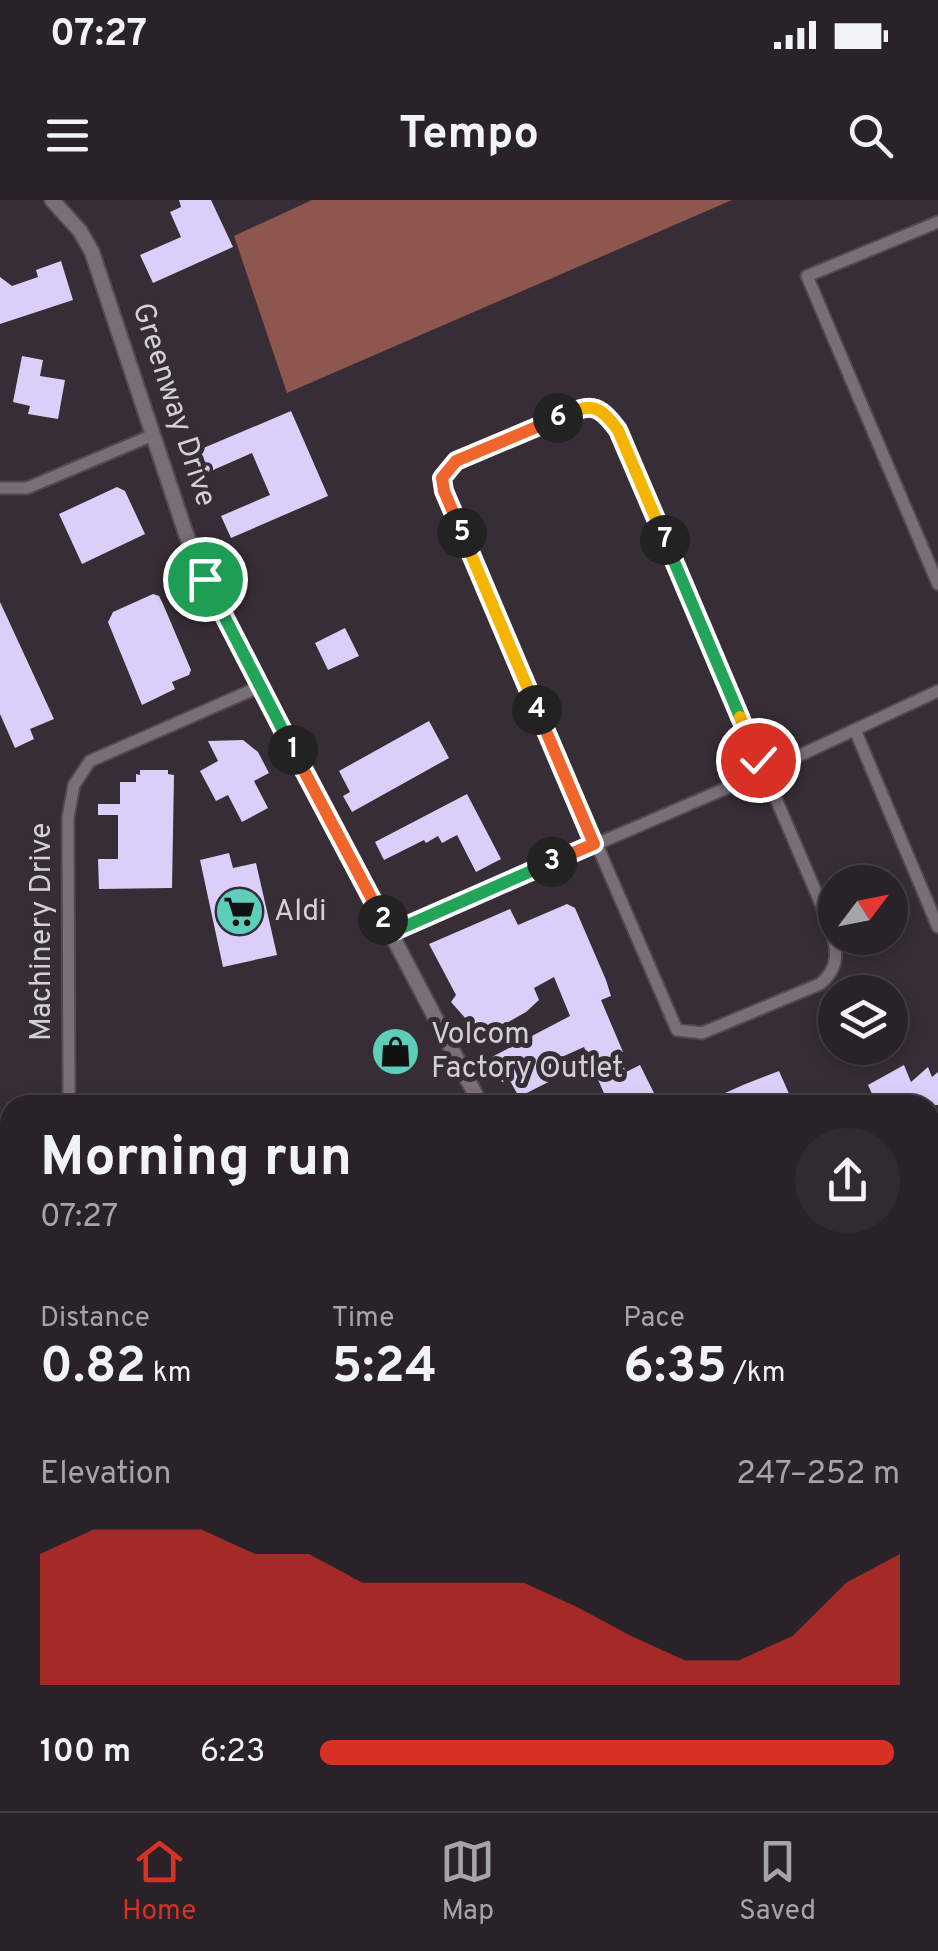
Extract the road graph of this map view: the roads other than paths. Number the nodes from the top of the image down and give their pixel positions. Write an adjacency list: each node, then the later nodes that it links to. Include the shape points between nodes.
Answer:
1 (52, 200): 3 (street, Greenway Drive, via 92,252)
2 (938, 222): 5 (street, via 807,276)
3 (153, 435): 4 (street, via 27,488); 6 (street, Greenway Drive, via 205,579)
4 (0, 488)
5 (938, 584)
6 (259, 688): 12 (street); 13 (street, Machinery Drive, via 90,761 74,785 68,818)
7 (938, 690): 8 (street)
8 (855, 730): 9 (street); 11 (street)
9 (764, 772): 10 (street); 10 (street, via 836,947 833,972 820,984 702,1034 677,1030); 10 (street, via 607,414 583,408 456,461 442,478 444,491)
10 (594, 844): 12 (street)
11 (938, 927)
12 (390, 933): 14 (street)
13 (69, 1095)
14 (475, 1095)

